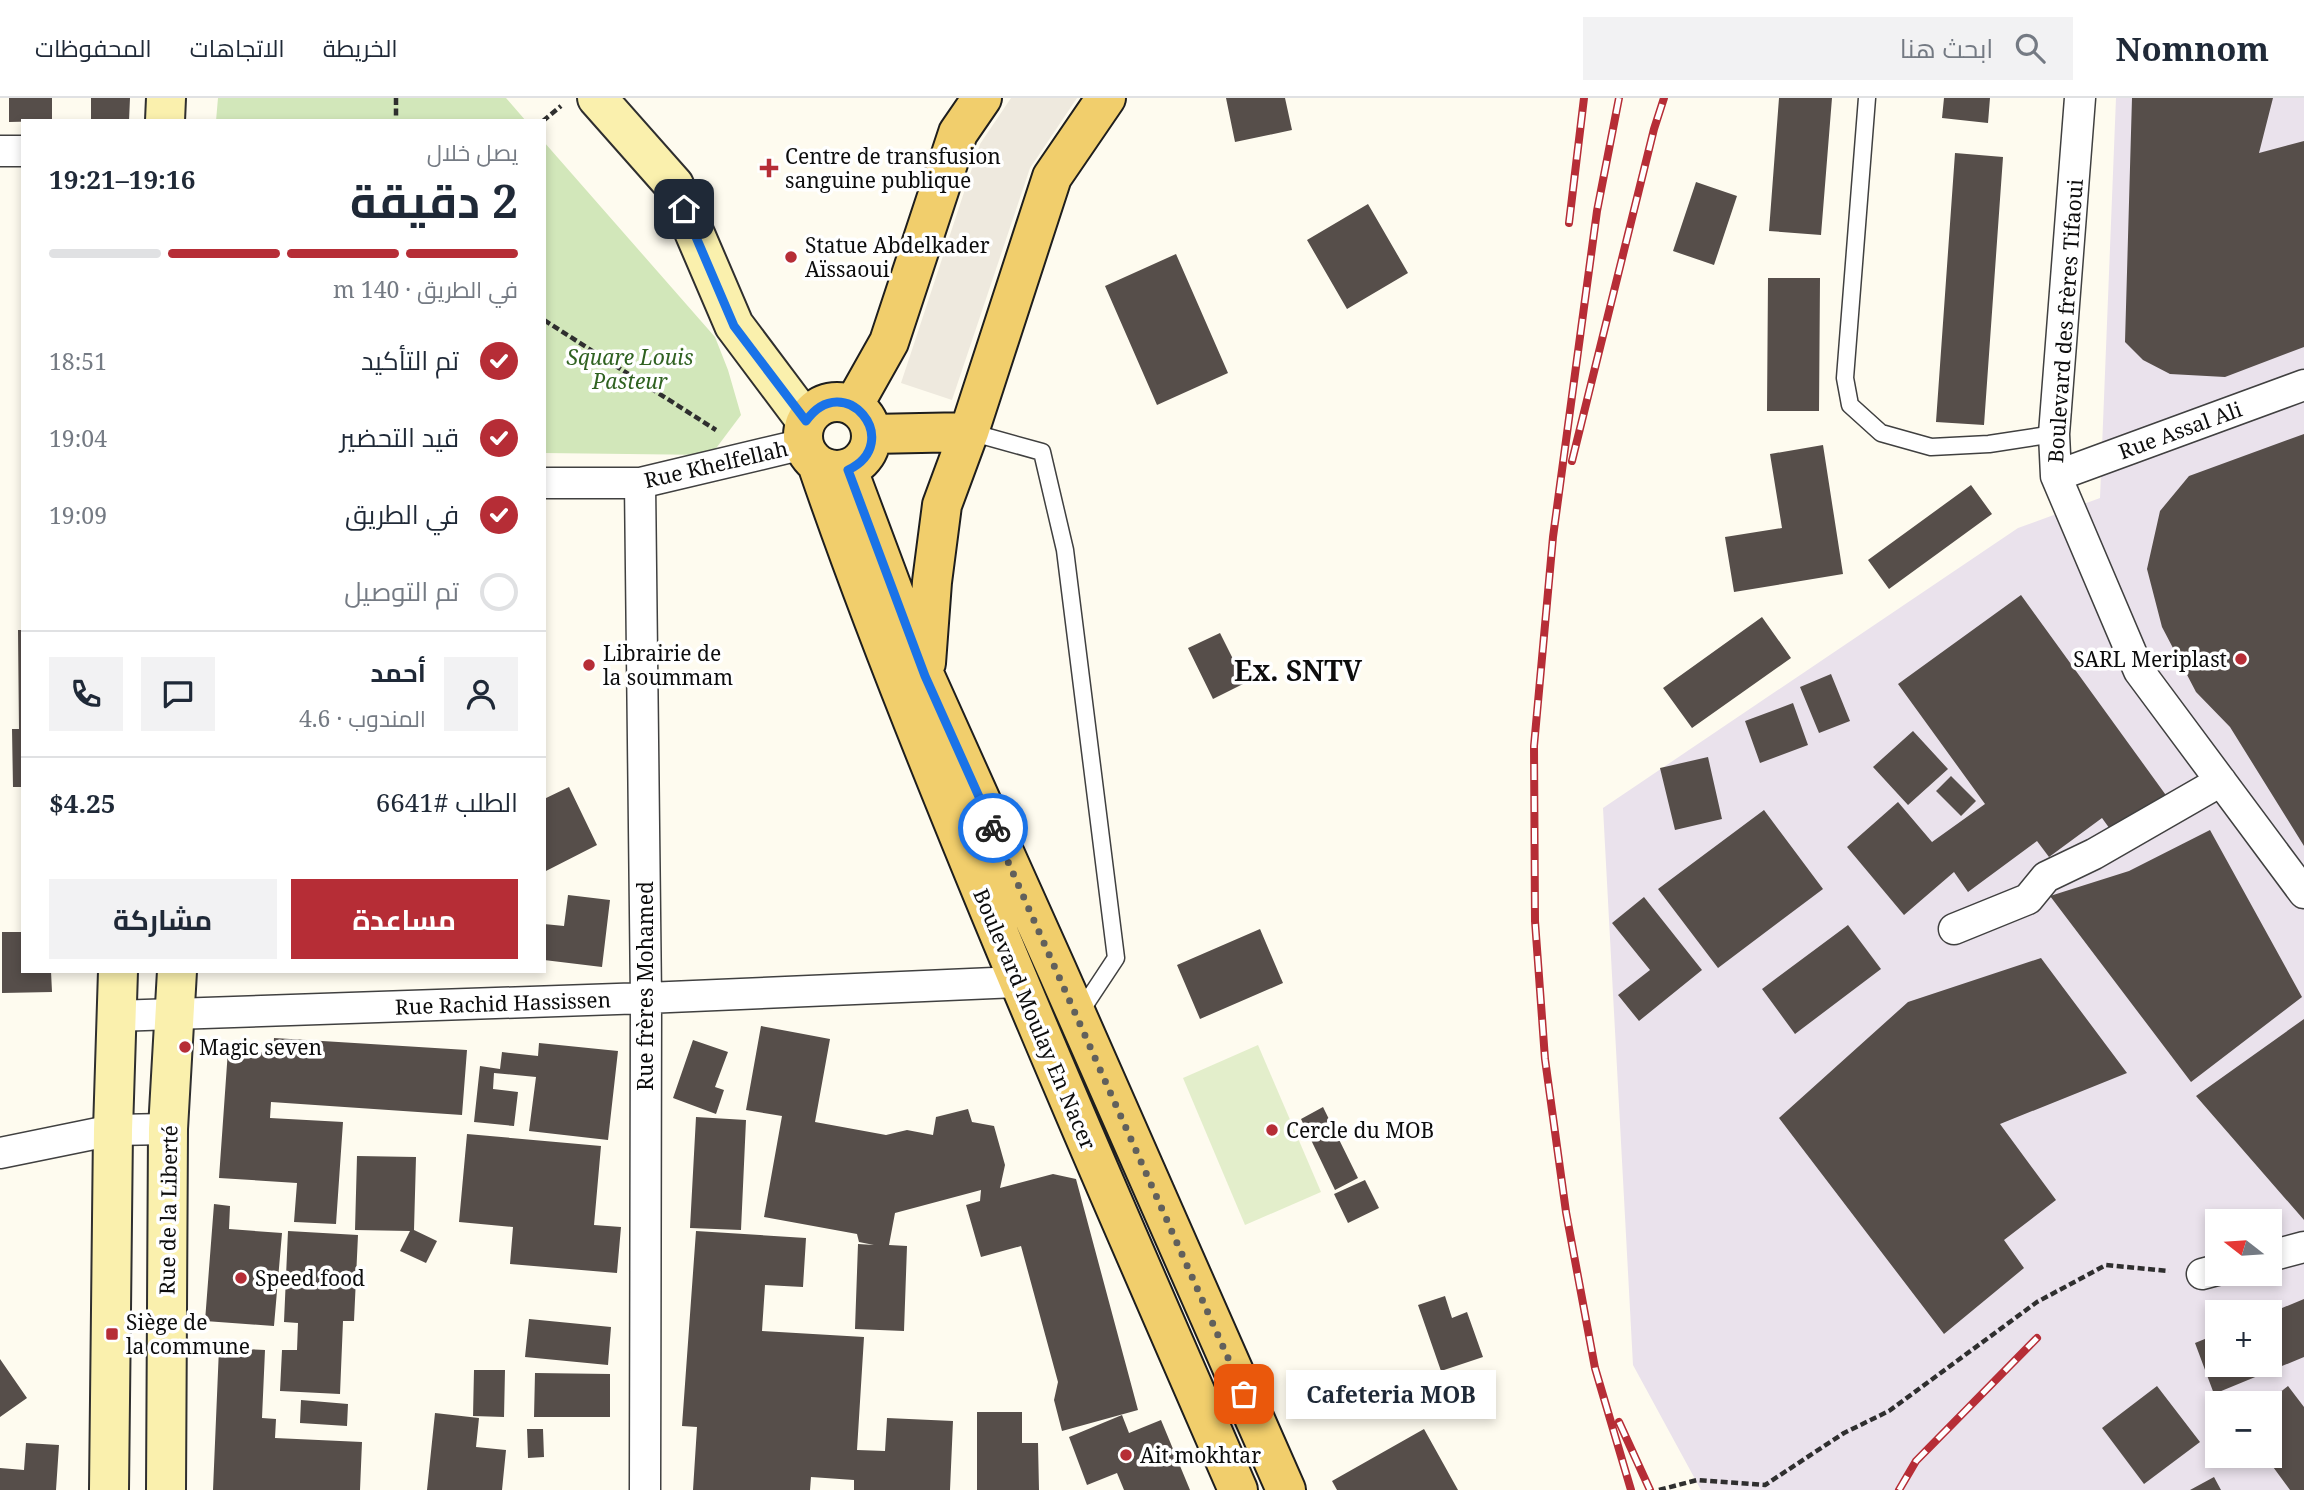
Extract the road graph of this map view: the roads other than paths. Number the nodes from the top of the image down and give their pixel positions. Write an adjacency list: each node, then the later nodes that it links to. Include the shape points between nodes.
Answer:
1 (166, 98): 7 (main road)
2 (597, 98): 14 (main road, via 674,185 734,326)
3 (982, 98): 11 (main road, via 958,132)
4 (1106, 98): 12 (main road, via 1052,177)
5 (1867, 98): 13 (lane, via 1844,378 1850,405 1881,433 1931,447)
6 (2080, 98): 13 (street, Boulevard des frères Tifaoui)
7 (165, 119)
8 (0, 151): 9 (street)
9 (21, 151)
10 (2304, 385): 15 (street, Rue Assal Ali)
11 (862, 420): 12 (main road); 14 (main road, via 871,446 858,465); 14 (main road, via 844,402 816,409)
12 (969, 432): 18 (main road, via 942,505); 28 (lane, via 1042,452 1065,550 1116,958)
13 (2054, 434): 15 (street, Boulevard des frères Tifaoui)
14 (819, 450): 17 (street, Rue Khelfellah, via 754,456); 18 (main road, Boulevard Moulay En Nacer); 24 (main road, Boulevard Moulay En Nacer, via 844,544)
15 (2056, 476): 19 (street, Boulevard des frères Tifaoui, via 2139,671)
16 (546, 483): 17 (street, Rue Khelfellah)
17 (640, 483): 25 (street, Rue frères Mohamed)
18 (925, 676): 28 (main road, Boulevard Moulay En Nacer)
19 (2221, 781): 20 (street, Boulevard des frères Tifaoui); 21 (street, via 2046,877 2028,899)
20 (2304, 893)
21 (1954, 929)
22 (118, 973): 27 (main road)
23 (177, 973): 26 (main road, Rue de la Liberté)
24 (1017, 982): 25 (street, Rue Rachid Hassissen); 37 (main road, Boulevard Moulay En Nacer)
25 (646, 999): 26 (street, Rue Rachid Hassissen); 36 (street, Rue frères Mohamed)
26 (176, 1014): 27 (street, Rue Rachid Hassissen); 29 (main road, Rue de la Liberté)
27 (115, 1016): 30 (main road)
28 (1078, 1016): 38 (main road, Boulevard Moulay En Nacer)
29 (168, 1129): 30 (street); 35 (main road, Rue de la Liberté)
30 (113, 1130): 31 (street); 34 (main road)
31 (0, 1153)
32 (2304, 1247): 33 (street)
33 (2282, 1253)
34 (109, 1490)
35 (166, 1490)
36 (645, 1490)
37 (1238, 1490)
38 (1286, 1490)

